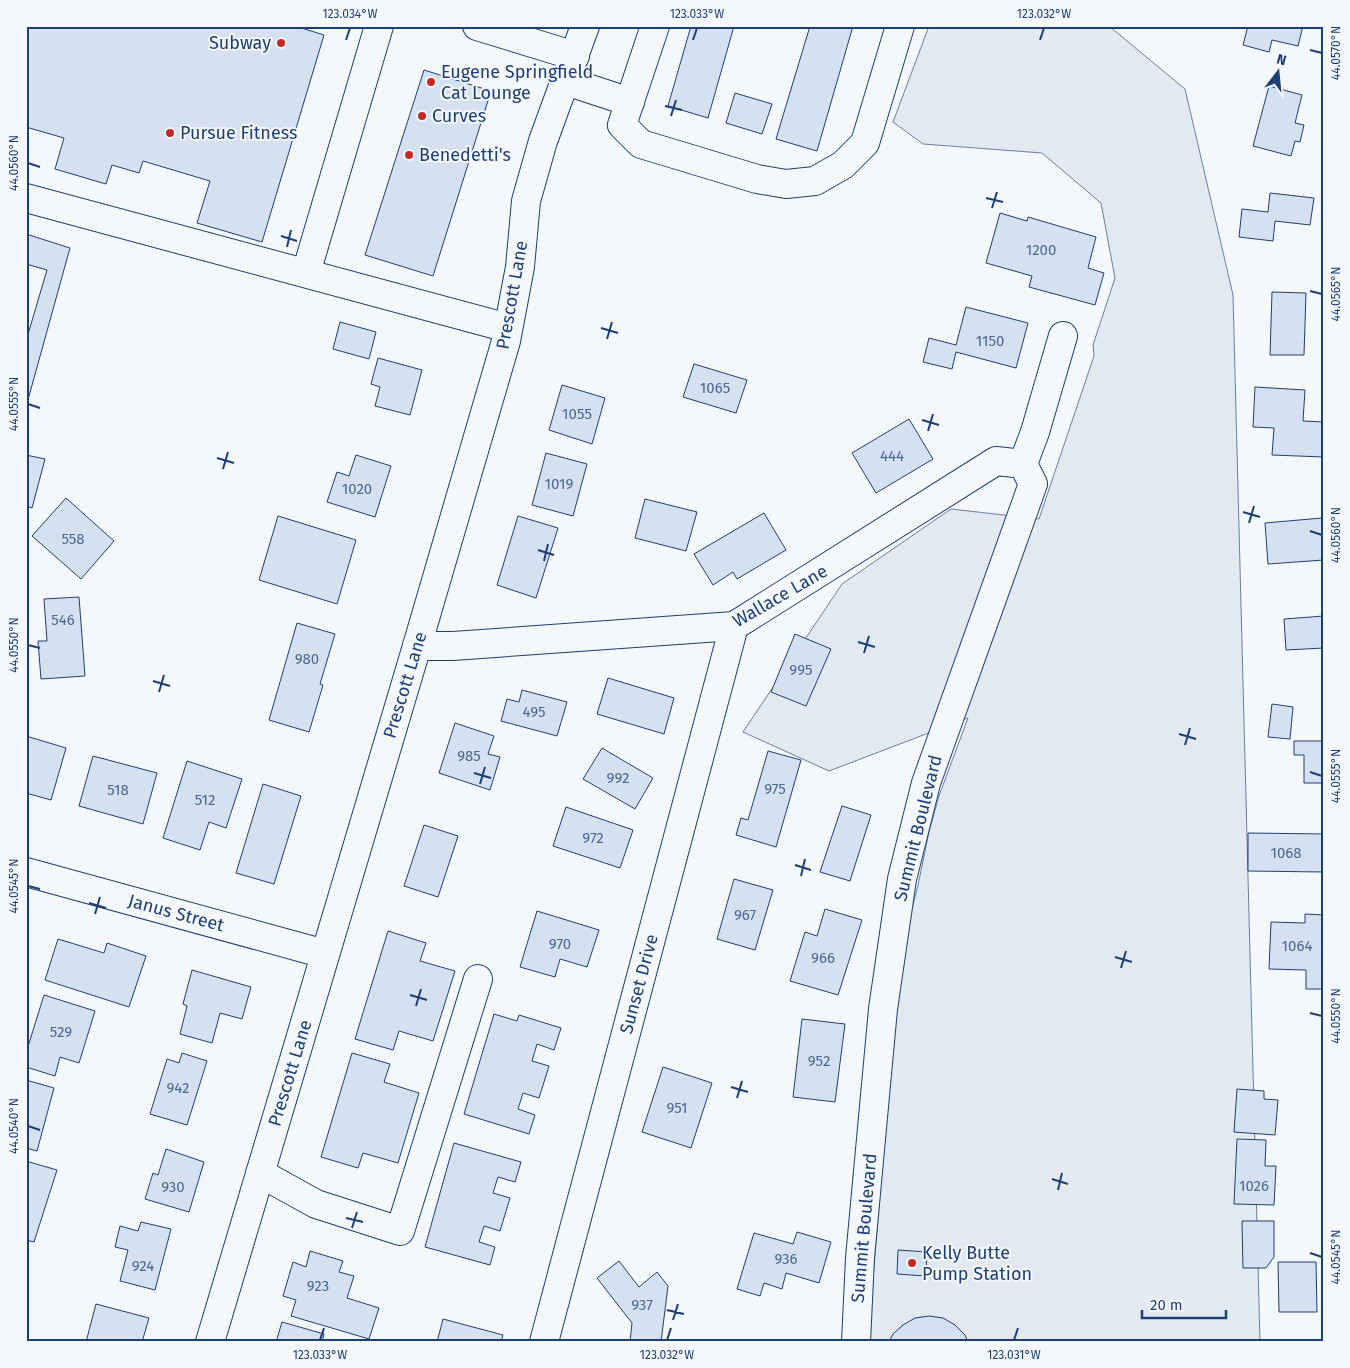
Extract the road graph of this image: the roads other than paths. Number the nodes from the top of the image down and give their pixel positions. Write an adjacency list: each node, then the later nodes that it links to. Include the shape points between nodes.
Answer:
1 (378, 26): 9 (street)
2 (476, 26): 6 (street)
3 (585, 26): 6 (street, Prescott Lane)
4 (655, 26): 7 (street)
5 (900, 26): 7 (street, via 865,143 843,165 815,181 786,184 757,179 641,144 622,125)
6 (571, 68): 7 (street); 10 (street, Prescott Lane, via 526,201 520,267)
7 (630, 102)
8 (26, 198): 9 (street)
9 (306, 273): 10 (street)
10 (508, 328): 14 (street, Prescott Lane)
11 (1063, 336): 12 (street, via 1036,432)
12 (1023, 464): 13 (street, Wallace Lane, via 996,462); 21 (street, Summit Boulevard, via 1033,484 926,783 902,879 883,1009 860,1258)
13 (734, 626): 14 (street, Wallace Lane, via 462,646); 20 (street, Sunset Drive)
14 (417, 646): 16 (street, Prescott Lane)
15 (26, 872): 16 (street, Janus Street)
16 (325, 954): 18 (street, Prescott Lane)
17 (478, 980): 18 (street, via 400,1231 316,1204)
18 (260, 1173): 19 (street, Prescott Lane)
19 (210, 1342)
20 (544, 1342)
21 (856, 1342)

